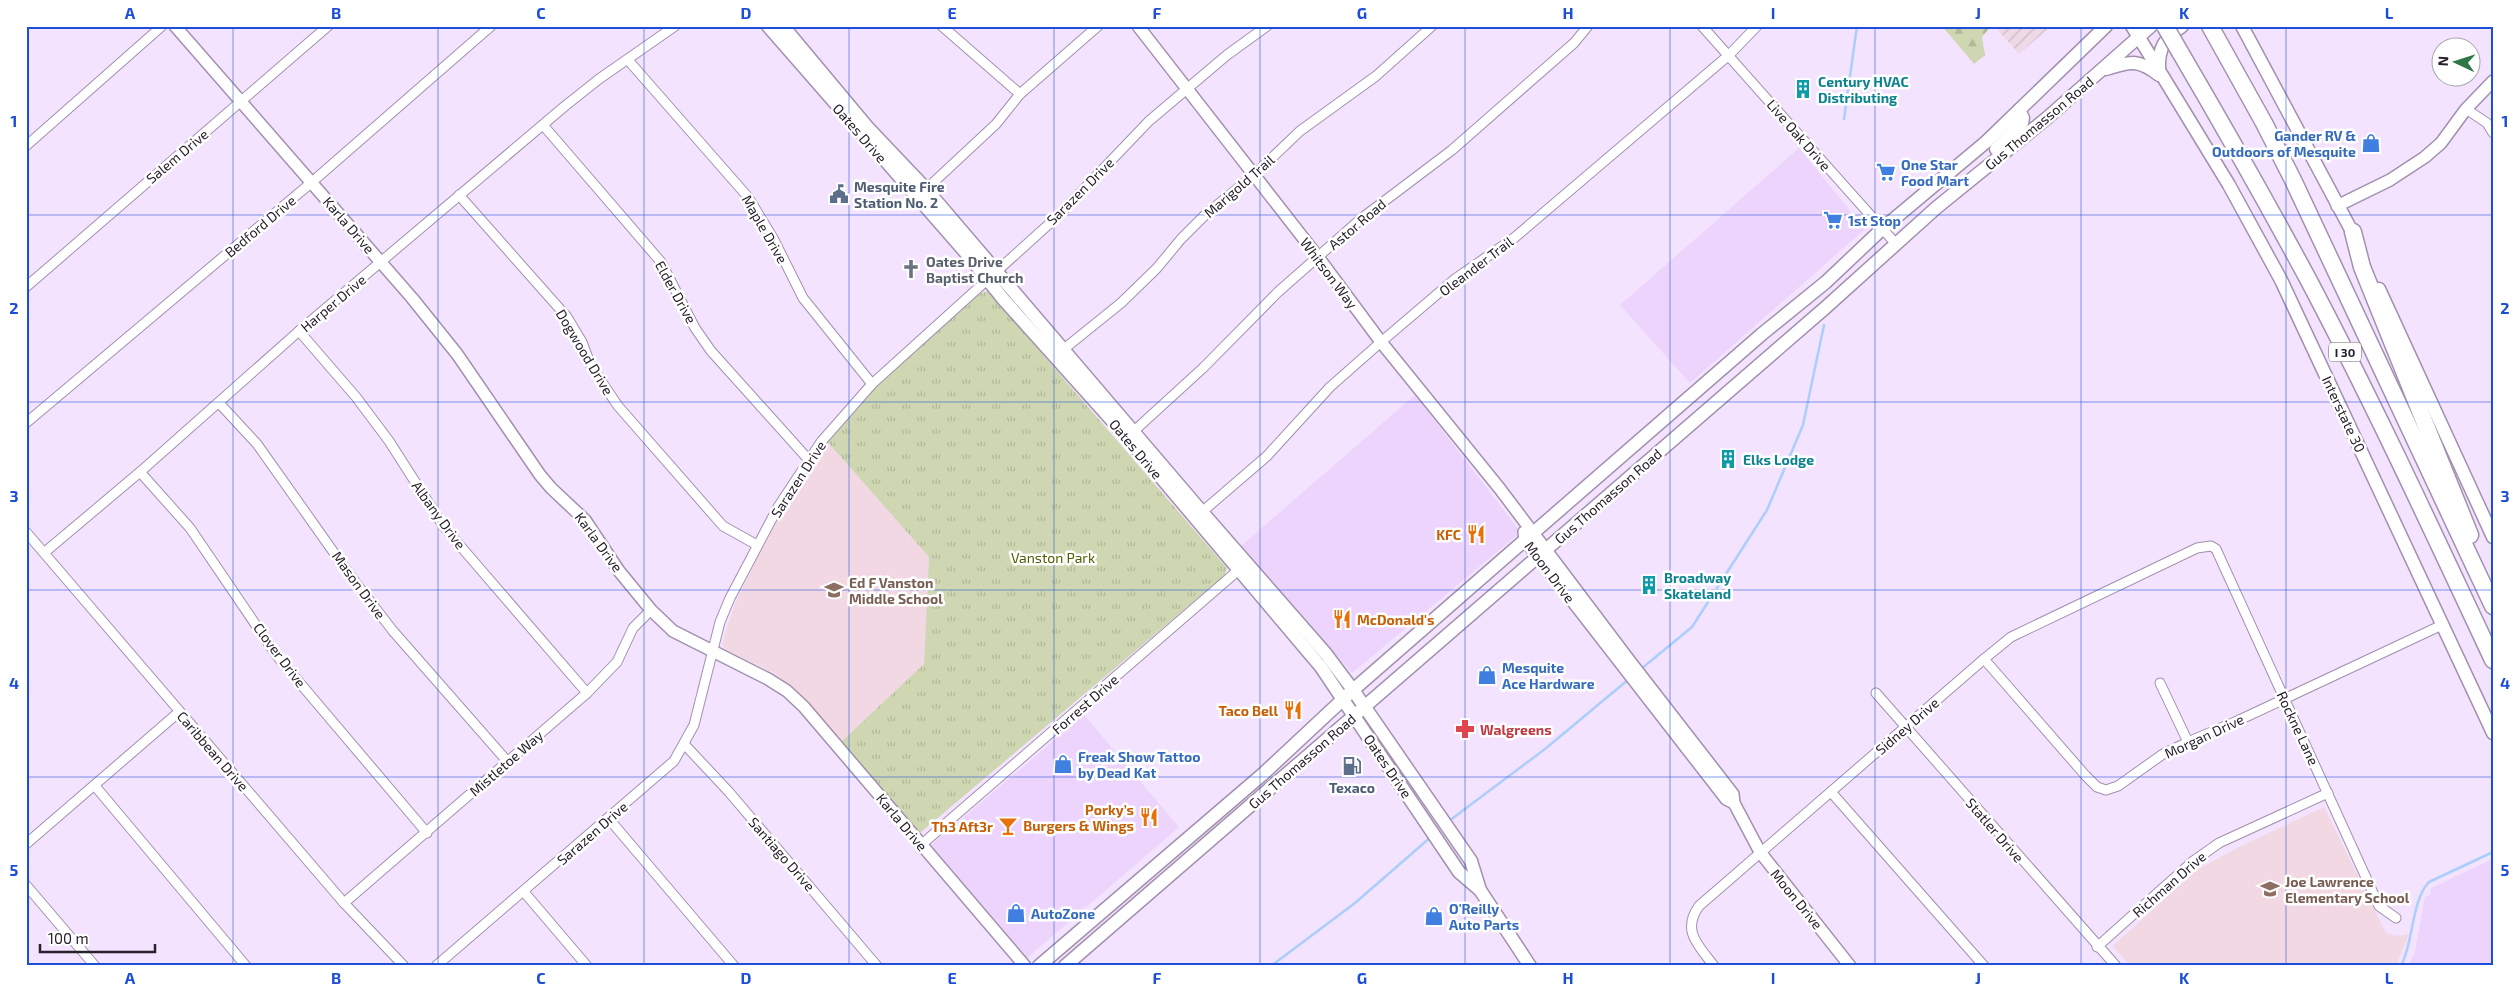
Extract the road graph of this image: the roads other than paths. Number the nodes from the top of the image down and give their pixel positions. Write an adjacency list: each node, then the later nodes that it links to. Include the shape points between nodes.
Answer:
1 (162, 26): 35 (street)
2 (175, 26): 30 (street, Karla Drive)
3 (328, 26): 30 (street, Salem Drive)
4 (491, 26): 38 (street, Bedford Drive)
5 (675, 26): 24 (street, Harper Drive)
6 (768, 26): 39 (main road, Oates Drive)
7 (783, 26): 39 (main road, Oates Drive)
8 (942, 26): 29 (street)
9 (1098, 26): 29 (street)
10 (1138, 26): 28 (street, Whitson Way)
11 (1267, 26): 28 (street, Sarazen Drive, via 1227,54)
12 (1432, 26): 37 (street, Marigold Trail, via 1376,76 1300,131)
13 (1588, 26): 45 (street, Astor Road, via 1574,43 1452,150 1362,218)
14 (1702, 26): 23 (street, Live Oak Drive)
15 (1757, 26): 23 (street, Oleander Trail)
16 (2106, 26): 32 (main road, Gus Thomasson Road)
17 (2151, 26): 22 (main road, Gus Thomasson Road)
18 (2166, 26): 76 (highway, I 30, bridge, via 2308,280 2384,430)
19 (2182, 26): 26 (main road, via 2163,42 2159,52)
20 (2242, 26): 41 (main road)
21 (2212, 29): 71 (highway, I 30, via 2293,180)
22 (2135, 31): 25 (main road, Gus Thomasson Road); 26 (main road, Interstate 30)
23 (1729, 55): 42 (street, Live Oak Drive); 50 (street, Oleander Trail, via 1514,238 1455,279)
24 (628, 60): 33 (street, Harper Drive, via 598,79); 54 (street, Maple Drive, via 738,185 762,218 803,298)
25 (2099, 72): 26 (main road, via 2121,64 2141,63); 36 (main road, Gus Thomasson Road)
26 (2162, 74): 73 (main road, Interstate 30, via 2251,223 2281,280)
27 (2493, 81): 31 (street)
28 (1188, 88): 37 (street, Whitson Way); 47 (street, Sarazen Drive, via 1148,121 1059,215)
29 (1020, 94): 39 (street, via 996,124)
30 (242, 101): 38 (street, Karla Drive); 48 (street, Salem Drive)
31 (2466, 109): 34 (street, via 2487,123); 41 (street, via 2441,143 2425,156 2390,180)
32 (2019, 110): 36 (main road, via 2022,123 1994,151); 42 (main road, Gus Thomasson Road, via 1986,142)
33 (543, 124): 40 (street, Harper Drive); 58 (street, Elder Drive, via 661,262 712,351)
34 (2493, 133)
35 (26, 146)
36 (1994, 161): 44 (main road, Gus Thomasson Road)
37 (1253, 176): 45 (street, Whitson Way); 51 (street, Marigold Trail, via 1181,239 1121,304)
38 (312, 182): 46 (street, Karla Drive); 56 (street, Bedford Drive)
39 (921, 194): 47 (main road, Oates Drive, via 968,254)
40 (460, 195): 46 (street, Harper Drive); 65 (street, Dogwood Drive, via 567,317 591,366 618,406 723,526)
41 (2337, 206): 43 (main road)
42 (1882, 229): 44 (street, Live Oak Drive); 52 (main road, Gus Thomasson Road, via 1826,282)
43 (2353, 232): 64 (main road); 70 (highway, via 2362,267 2429,428)
44 (1896, 244): 53 (main road, Gus Thomasson Road)
45 (1318, 257): 50 (street, Whitson Way); 57 (street, Astor Road)
46 (382, 262): 49 (street, Harper Drive); 72 (street, Karla Drive, via 457,354 540,475 585,520 619,571)
47 (992, 276): 51 (main road, Oates Drive); 54 (street, Sarazen Drive)
48 (26, 287)
49 (299, 331): 55 (street, Harper Drive); 79 (street, Albany Drive, via 356,397 444,527)
50 (1381, 342): 60 (street, Oleander Trail, via 1330,387 1267,456); 61 (street, Whitson Way)
51 (1060, 353): 57 (main road, Oates Drive)
52 (1740, 353): 53 (main road); 63 (main road, Gus Thomasson Road)
53 (1754, 369): 68 (main road, Gus Thomasson Road)
54 (872, 384): 58 (street, Sarazen Drive)
55 (219, 403): 59 (street, Harper Drive); 90 (street, Mason Drive, via 258,444 393,631)
56 (26, 423)
57 (1130, 433): 60 (main road, Oates Drive)
58 (808, 459): 65 (street, Sarazen Drive)
59 (140, 472): 67 (street, Harper Drive); 95 (street, Clover Drive, via 190,528 277,656)
60 (1198, 516): 69 (main road, Oates Drive)
61 (1522, 519): 63 (street, Moon Drive)
62 (26, 532): 67 (street, Caribbean Drive)
63 (1528, 536): 68 (street, Moon Drive); 78 (main road, Gus Thomasson Road)
64 (2493, 537)
65 (757, 545): 74 (street, Sarazen Drive, via 720,622)
66 (2197, 548): 75 (street, Sidney Drive, via 2010,636); 81 (street, Rockne Lane, via 2211,546 2216,550)
67 (45, 552): 84 (street, Caribbean Drive)
68 (1541, 554): 83 (main road, Gus Thomasson Road); 100 (street, Moon Drive, via 1726,799 1734,803)
69 (1243, 566): 78 (main road, Oates Drive, via 1326,654); 82 (main road, Oates Drive, via 1321,667); 98 (street, Forrest Drive)
70 (2493, 597)
71 (2493, 606)
72 (651, 610): 74 (street, Karla Drive, via 673,632); 79 (street, Mistletoe Way, via 633,628 617,662)
73 (2442, 625): 81 (street, Morgan Drive); 87 (main road, Interstate 30)
74 (713, 652): 89 (street, Sarazen Drive, via 696,718); 98 (street, Karla Drive, via 787,691)
75 (1984, 659): 86 (street, Sidney Drive); 88 (street, Morgan Drive, via 2097,787 2106,790 2118,786 2163,754)
76 (2493, 660)
77 (2160, 683): 88 (street)
78 (1353, 690): 82 (main road, Gus Thomasson Road); 83 (main road, Oates Drive)
79 (587, 693): 90 (street, Mistletoe Way)
80 (1876, 693): 86 (street, Statler Drive)
81 (2284, 699): 88 (street, Morgan Drive); 93 (street, Rockne Lane)
82 (1342, 700): 85 (main road, Oates Drive); 96 (main road, Gus Thomasson Road)
83 (1364, 707): 85 (main road, Gus Thomasson Road); 102 (main road, Oates Drive, via 1471,862)
84 (179, 712): 91 (street); 104 (street, Caribbean Drive)
85 (1354, 716): 99 (main road, Gus Thomasson Road); 102 (main road, Oates Drive, via 1459,872)
86 (1906, 729): 92 (street, Sidney Drive); 106 (street, Statler Drive)
87 (2493, 733)
88 (2188, 742)
89 (685, 745): 94 (street, Sarazen Drive, via 674,761); 113 (street, Santiago Drive)
90 (507, 761): 95 (street, Mistletoe Way)
91 (95, 786): 97 (street); 108 (street)
92 (1831, 792): 100 (street, Sidney Drive); 120 (street)
93 (2328, 793): 105 (street, Rockne Lane, via 2379,906); 106 (street, Richman Drive, via 2219,843 2192,862)
94 (609, 819): 103 (street, Sarazen Drive); 112 (street)
95 (427, 833): 104 (street, Mistletoe Way)
96 (1194, 833): 99 (main road); 115 (main road, Gus Thomasson Road)
97 (26, 844)
98 (921, 845): 114 (street, Karla Drive)
99 (1203, 846): 116 (main road, Gus Thomasson Road)
100 (1760, 852): 118 (street, Sidney Drive, via 1692,915 1690,928 1693,939); 119 (street, Moon Drive)
101 (26, 885): 107 (street)
102 (1480, 890): 117 (main road, Oates Drive)
103 (524, 892): 110 (street, Sarazen Drive); 111 (street)
104 (344, 903): 109 (street, Caribbean Drive)
105 (2396, 918)
106 (2098, 947): 121 (street, Statler Drive)
107 (95, 966)
108 (246, 966)
109 (404, 966)
110 (436, 966)
111 (587, 966)
112 (734, 966)
113 (877, 966)
114 (1025, 966)
115 (1039, 966)
116 (1066, 966)
117 (1530, 966)
118 (1714, 966)
119 (1850, 966)
120 (1984, 966)
121 (2116, 966)

